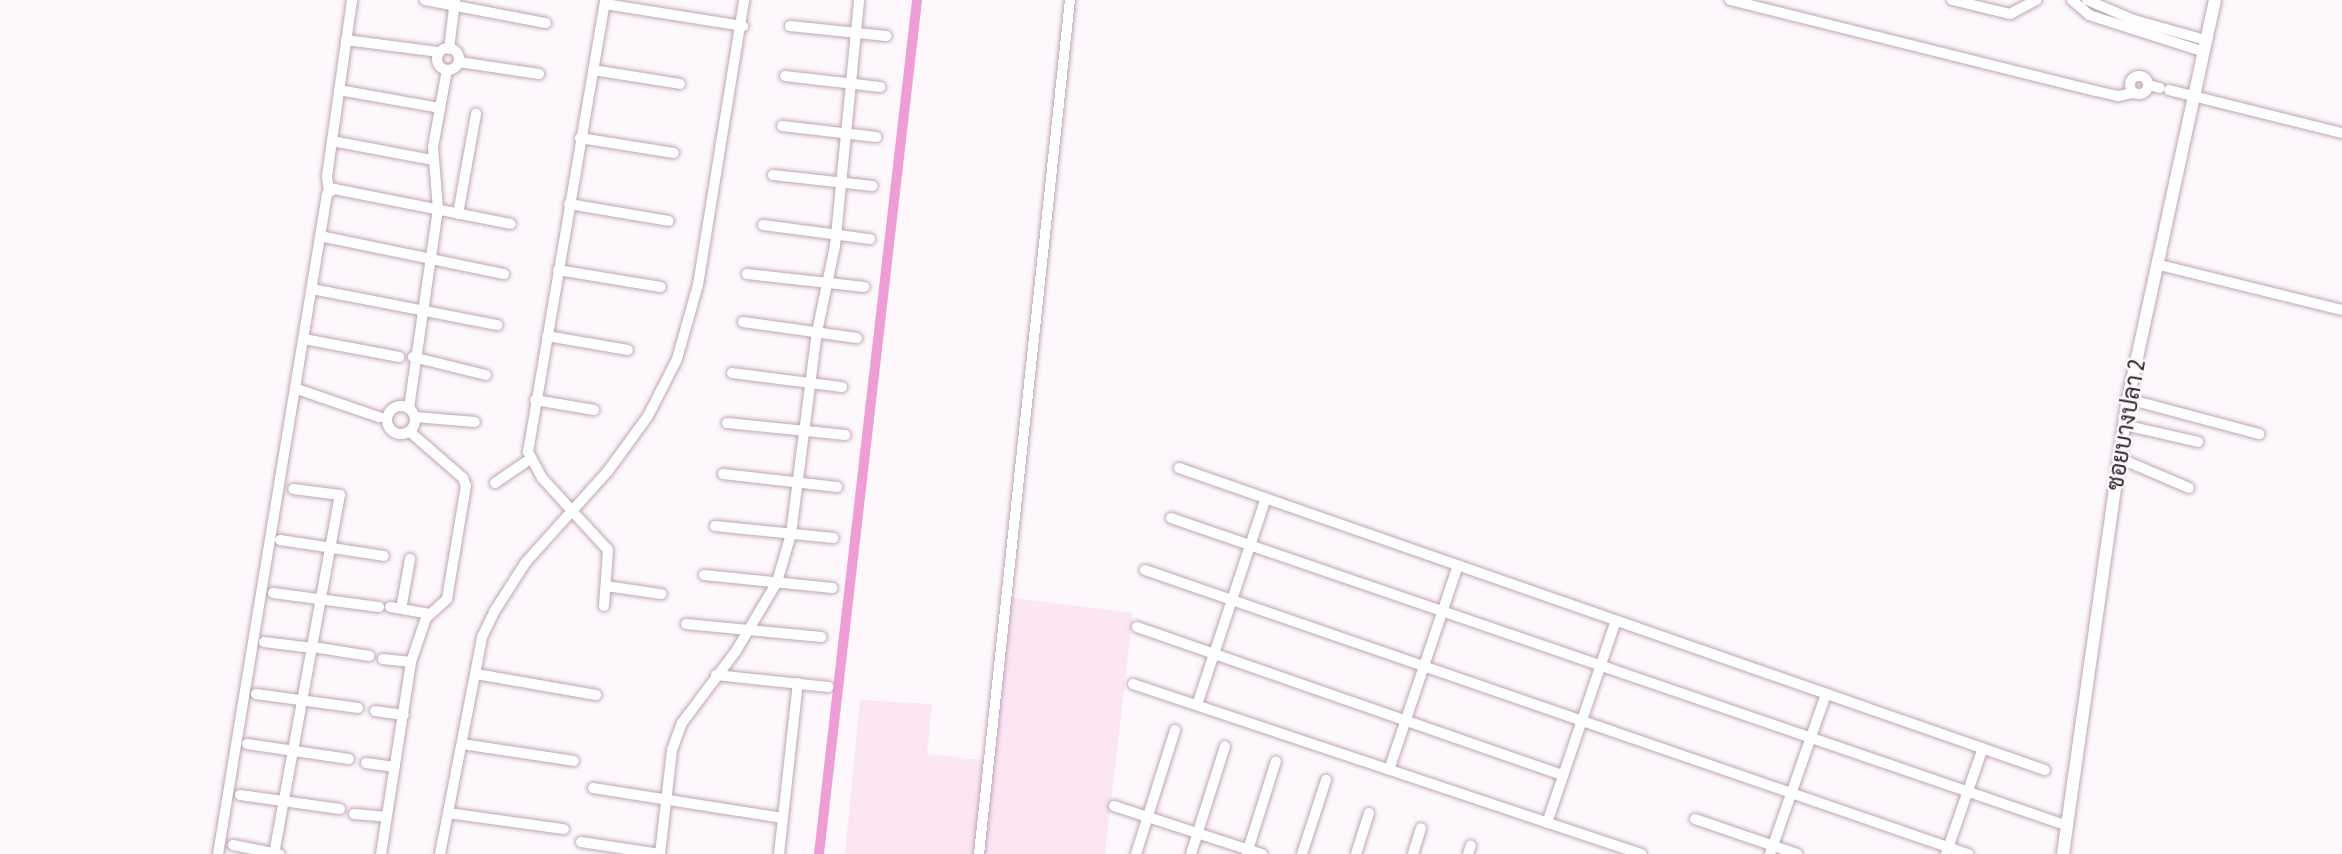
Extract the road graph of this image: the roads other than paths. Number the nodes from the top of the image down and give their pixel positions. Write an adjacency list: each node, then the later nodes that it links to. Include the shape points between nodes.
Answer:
1 (352, 0): 20 (street)
2 (425, 0): 13 (street)
3 (744, 0): 16 (street)
4 (859, 0): 18 (street)
5 (1070, 0): 206 (street)
6 (1730, 0): 33 (street, via 2096,91 2118,96)
7 (1952, 0): 8 (street, via 2010,14)
8 (2036, 0)
9 (2072, 0): 15 (street, via 2089,15)
10 (2087, 0): 15 (street)
11 (2214, 0): 21 (street, ซอยบางปลา 2)
12 (605, 2): 16 (street); 25 (street)
13 (454, 3): 14 (street); 22 (street)
14 (546, 23)
15 (2133, 25): 21 (street)
16 (743, 26): 106 (street, via 698,285 681,347 648,416 608,471)
17 (790, 26): 18 (street)
18 (856, 33): 19 (street); 29 (street)
19 (886, 36)
20 (346, 40): 22 (street); 32 (street)
21 (2204, 46): 34 (street, ซอยบางปลา 2)
22 (444, 50): 23 (street, via 458,54); 24 (street, via 437,60)
23 (459, 62): 24 (street); 26 (street)
24 (447, 70): 35 (street)
25 (593, 70): 28 (street); 41 (street)
26 (539, 74)
27 (785, 76): 29 (street)
28 (680, 84)
29 (851, 84): 31 (street); 38 (street)
30 (2148, 85): 33 (street, via 2141,94); 33 (street, via 2135,77 2130,85); 34 (street)
31 (880, 87)
32 (339, 90): 35 (street); 42 (street)
33 (2133, 93)
34 (2192, 97): 39 (street); 59 (street, ซอยบางปลา 2)
35 (440, 107): 44 (street)
36 (476, 114): 51 (street)
37 (782, 126): 38 (street)
38 (846, 133): 40 (street); 46 (street)
39 (2342, 133)
40 (876, 137)
41 (580, 138): 43 (street); 49 (street)
42 (332, 141): 44 (street); 48 (street)
43 (674, 153)
44 (433, 160): 50 (street)
45 (773, 175): 46 (street)
46 (841, 183): 47 (street); 55 (street)
47 (872, 186)
48 (330, 191): 50 (street); 56 (street)
49 (569, 204): 52 (street); 60 (street)
50 (438, 209): 51 (street); 58 (street)
51 (458, 214): 53 (street)
52 (669, 221)
53 (512, 223)
54 (763, 225): 55 (street)
55 (836, 235): 57 (street); 63 (street)
56 (320, 236): 58 (street); 66 (street)
57 (870, 239)
58 (431, 261): 61 (street); 68 (street)
59 (2160, 265): 67 (street); 83 (street, ซอยบางปลา 2)
60 (558, 270): 64 (street); 72 (street)
61 (504, 274)
62 (747, 274): 63 (street)
63 (830, 285): 65 (street); 71 (street)
64 (661, 287)
65 (864, 287)
66 (312, 289): 68 (street); 74 (street)
67 (2342, 310)
68 (421, 312): 70 (street); 76 (street)
69 (743, 322): 71 (street)
70 (498, 324)
71 (817, 332): 73 (street); 80 (street)
72 (547, 336): 75 (street); 84 (street)
73 (858, 338)
74 (304, 339): 77 (street); 82 (street)
75 (628, 350)
76 (413, 356): 79 (street); 86 (street)
77 (399, 357)
78 (732, 373): 80 (street)
79 (486, 375)
80 (810, 382): 81 (street); 91 (street)
81 (842, 387)
82 (297, 389): 87 (street); 199 (street)
83 (2128, 399): 90 (street, ซอยบางปลา 2); 93 (street)
84 (536, 400): 85 (street); 97 (street)
85 (594, 410)
86 (412, 413): 88 (street); 92 (street); 92 (street, via 395,407 388,425 395,433)
87 (379, 417)
88 (475, 422)
89 (727, 422): 91 (street)
90 (2124, 425): 95 (street); 96 (street, ซอยบางปลา 2)
91 (804, 429): 94 (street); 100 (street)
92 (410, 432): 129 (street, via 463,478 464,505 447,600)
93 (2259, 434)
94 (845, 435)
95 (2198, 442)
96 (2119, 458): 103 (street); 190 (street, ซอยบางปลา 2)
97 (530, 459): 101 (street); 106 (street)
98 (1179, 468): 105 (street)
99 (723, 474): 100 (street)
100 (801, 482): 102 (street); 109 (street)
101 (495, 483)
102 (837, 486)
103 (2189, 488)
104 (293, 489): 113 (street, via 340,495)
105 (1266, 498): 112 (street); 116 (street)
106 (570, 510): 120 (street, via 608,550); 143 (street, via 526,562 482,637)
107 (1171, 518): 112 (street)
108 (715, 526): 109 (street)
109 (791, 534): 110 (street); 119 (street)
110 (833, 538)
111 (281, 540): 113 (street)
112 (1250, 545): 125 (street); 128 (street)
113 (329, 547): 114 (street); 124 (street)
114 (384, 556)
115 (410, 559): 129 (street, via 396,608)
116 (1458, 565): 128 (street); 130 (street)
117 (1146, 570): 125 (street)
118 (704, 575): 119 (street)
119 (777, 582): 121 (street); 133 (street)
120 (606, 586): 123 (street); 126 (street)
121 (832, 588)
122 (274, 593): 124 (street)
123 (661, 594)
124 (321, 598): 127 (street); 136 (street)
125 (1232, 600): 137 (street); 142 (street)
126 (604, 606)
127 (379, 607)
128 (1443, 612): 141 (street); 142 (street)
129 (429, 614): 140 (street)
130 (1616, 620): 141 (street); 149 (street)
131 (686, 624): 133 (street)
132 (1137, 627): 137 (street)
133 (748, 630): 134 (street); 144 (street)
134 (821, 637)
135 (264, 642): 136 (street)
136 (313, 647): 138 (street); 151 (street)
137 (1214, 654): 152 (street); 156 (street)
138 (369, 656)
139 (383, 659): 140 (street)
140 (411, 662): 155 (street)
141 (1600, 666): 157 (street); 159 (street)
142 (1424, 667): 156 (street); 157 (street)
143 (476, 674): 150 (street); 161 (street)
144 (716, 675): 145 (street); 178 (street, via 682,723 672,750)
145 (798, 683): 147 (street); 187 (street)
146 (1133, 684): 152 (street)
147 (828, 687)
148 (256, 694): 151 (street)
149 (1826, 694): 159 (street); 163 (street)
150 (596, 695)
151 (303, 700): 153 (street); 164 (street)
152 (1197, 705): 170 (street)
153 (358, 708)
154 (375, 711): 155 (street)
155 (404, 715): 169 (street)
156 (1406, 721): 170 (street); 172 (street)
157 (1581, 722): 172 (street); 175 (street)
158 (1175, 730): 186 (street)
159 (1810, 739): 175 (street); 176 (street)
160 (247, 744): 164 (street)
161 (462, 744): 166 (street); 182 (street)
162 (1225, 746): 193 (street)
163 (1983, 748): 171 (street); 176 (street)
164 (294, 751): 165 (street); 179 (street)
165 (349, 759)
166 (574, 761)
167 (1276, 761): 198 (street)
168 (366, 763): 169 (street)
169 (395, 767): 185 (street)
170 (1389, 770): 189 (street)
171 (2045, 770)
172 (1563, 775): 189 (street)
173 (1326, 780): 210 (street)
174 (593, 788): 178 (street)
175 (1791, 790): 196 (street); 197 (street)
176 (1968, 793): 190 (street); 197 (street)
177 (240, 795): 179 (street)
178 (665, 800): 187 (street); 204 (street)
179 (285, 801): 181 (street); 200 (street)
180 (1114, 806): 186 (street)
181 (340, 809)
182 (448, 813): 192 (street); 203 (street)
183 (1369, 813): 211 (street)
184 (354, 814): 185 (street)
185 (386, 817): 202 (street)
186 (1148, 817): 193 (street); 207 (street)
187 (783, 818): 205 (street)
188 (1695, 819): 196 (street)
189 (1547, 823): 213 (street)
190 (2068, 826): 216 (street, ซอยบางปลา 2)
191 (1421, 828): 212 (street)
192 (564, 829)
193 (1198, 833): 198 (street); 208 (street)
194 (581, 842): 204 (street)
195 (233, 845): 200 (street)
196 (1771, 850): 214 (street)
197 (1947, 850): 215 (street)
198 (1248, 852): 209 (street)
199 (218, 854)
200 (274, 854): 201 (street)
201 (279, 854)
202 (381, 854)
203 (440, 854)
204 (660, 854)
205 (779, 854)
206 (979, 854)
207 (1136, 854)
208 (1191, 854)
209 (1262, 854)
210 (1302, 854)
211 (1356, 854)
212 (1413, 854)
213 (1641, 854)
214 (1797, 854)
215 (1968, 854)
216 (2063, 854)

